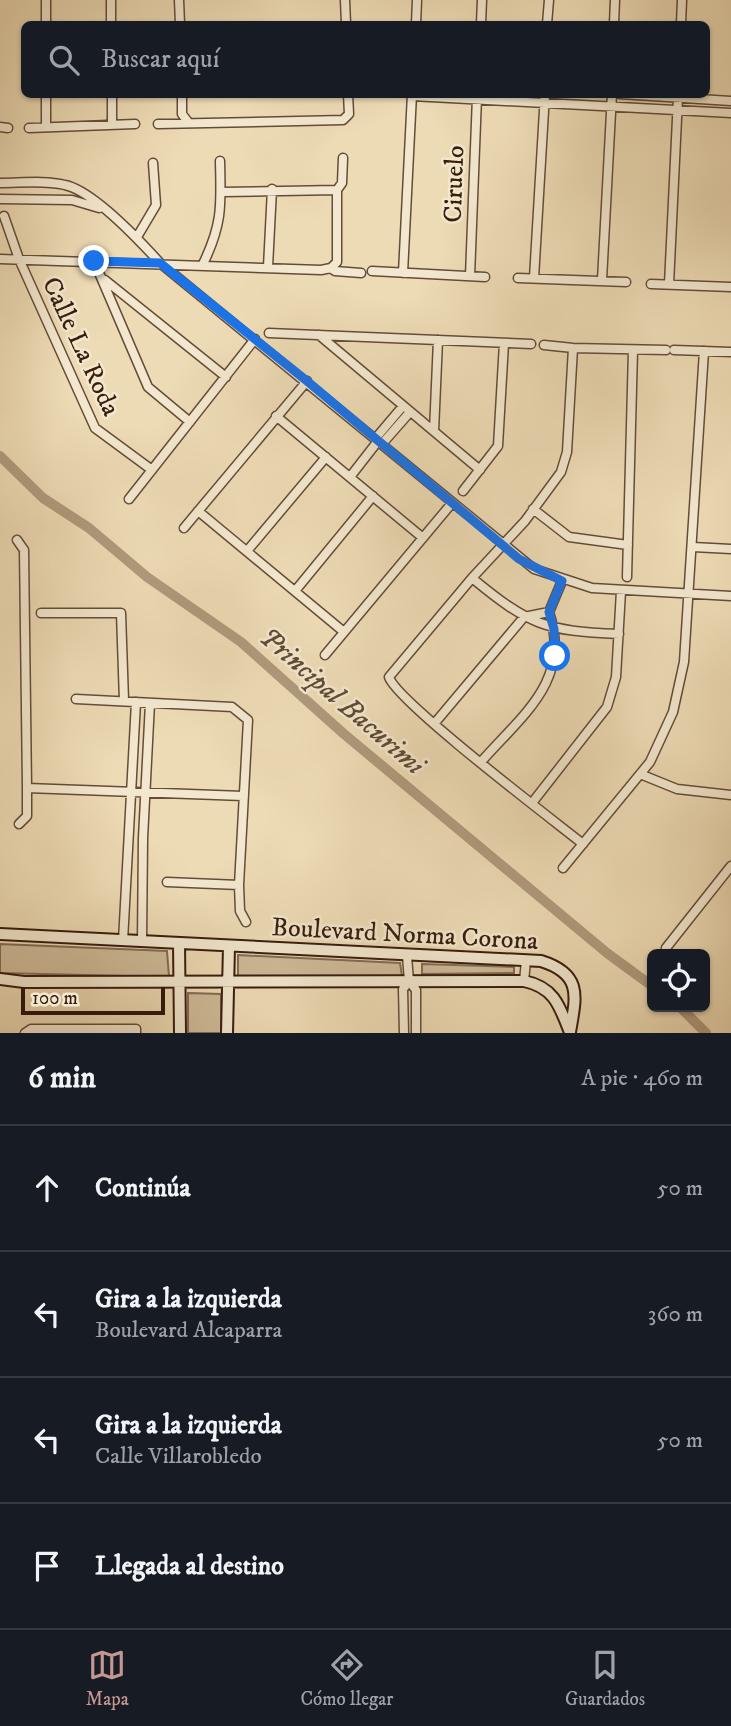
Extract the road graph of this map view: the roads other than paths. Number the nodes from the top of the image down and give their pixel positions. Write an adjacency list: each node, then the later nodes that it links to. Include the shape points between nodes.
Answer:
1 (46, 0): 10 (street)
2 (111, 0): 11 (street)
3 (179, 0): 12 (street)
4 (345, 0): 13 (street)
5 (417, 0): 14 (street)
6 (482, 0): 15 (street)
7 (549, 0): 16 (street)
8 (615, 0): 17 (street)
9 (682, 0): 18 (street)
10 (46, 21)
11 (111, 21)
12 (180, 21)
13 (346, 21)
14 (416, 21)
15 (481, 21)
16 (547, 21)
17 (614, 21)
18 (681, 21)
19 (46, 98): 37 (street)
20 (112, 98): 36 (street)
21 (181, 98): 33 (street, via 182,114)
22 (348, 98): 33 (street, via 349,114 343,120)
23 (412, 98): 59 (street)
24 (477, 98): 60 (street, Ciruelo)
25 (511, 98): 28 (street)
26 (612, 98): 30 (street)
27 (678, 98): 29 (street); 31 (street)
28 (545, 99): 30 (street); 64 (street)
29 (731, 101)
30 (611, 107): 31 (street); 65 (street)
31 (677, 110): 32 (street); 68 (street)
32 (731, 113)
33 (188, 122): 35 (street)
34 (135, 124): 36 (street)
35 (159, 124)
36 (112, 125): 37 (street)
37 (46, 127): 38 (street)
38 (29, 128)
39 (343, 158): 44 (street, via 342,183)
40 (220, 161): 45 (street)
41 (153, 163): 49 (street, via 156,205)
42 (0, 183): 47 (street, via 63,184 85,193)
43 (272, 189): 44 (street); 45 (street); 55 (street)
44 (337, 190): 56 (street, via 337,262)
45 (223, 192): 54 (street, via 220,225)
46 (0, 199): 47 (street, via 72,200)
47 (102, 209): 49 (street)
48 (4, 216): 51 (street, Calle La Roda)
49 (137, 237): 53 (street)
50 (0, 259): 51 (street)
51 (19, 259): 52 (street); 89 (street, Calle La Roda, via 95,428)
52 (94, 261): 53 (street); 62 (street)
53 (160, 263): 54 (street); 72 (street)
54 (203, 264): 55 (street)
55 (268, 267): 56 (street)
56 (331, 268): 58 (street)
57 (372, 271): 59 (street)
58 (361, 273)
59 (403, 273): 60 (street)
60 (470, 276): 61 (street)
61 (485, 276)
62 (103, 278): 81 (street); 85 (street, via 148,387)
63 (518, 278): 64 (street)
64 (534, 278): 65 (street)
65 (602, 280): 66 (street)
66 (626, 282)
67 (651, 284): 68 (street)
68 (669, 285): 69 (street)
69 (731, 287)
70 (269, 333): 71 (street)
71 (318, 335): 73 (street); 83 (street)
72 (255, 340): 81 (street); 82 (street)
73 (438, 340): 74 (street); 86 (street)
74 (504, 343): 75 (street); 90 (street, via 498,446)
75 (531, 344)
76 (544, 345): 77 (street)
77 (573, 348): 78 (street); 96 (street, via 565,460)
78 (633, 350): 79 (street); 102 (street)
79 (704, 351): 80 (street); 103 (street)
80 (731, 352)
81 (226, 377): 85 (street)
82 (307, 381): 84 (street); 87 (street)
83 (407, 409): 86 (street); 87 (street)
84 (276, 416): 88 (street); 97 (street)
85 (190, 422): 89 (street)
86 (434, 431): 90 (street)
87 (379, 442): 91 (street); 95 (street)
88 (326, 457): 91 (street); 105 (street)
89 (152, 470): 94 (street)
90 (480, 470): 92 (street)
91 (350, 477): 93 (street)
92 (463, 491)
93 (373, 496): 99 (street); 109 (street)
94 (129, 499)
95 (452, 503): 99 (street); 101 (street)
96 (534, 509): 101 (street); 102 (street, via 569,537)
97 (198, 511): 98 (street); 105 (street)
98 (184, 528)
99 (423, 538): 117 (street)
100 (17, 541): 127 (street, via 24,550)
101 (502, 544): 107 (street); 108 (street, via 534,569)
102 (628, 545): 106 (street)
103 (694, 547): 104 (street); 111 (street)
104 (731, 549)
105 (247, 551): 109 (street)
106 (627, 576)
107 (472, 578): 115 (street); 124 (street, via 390,672 394,687)
108 (562, 581): 110 (street); 113 (street)
109 (295, 591): 117 (street)
110 (621, 591): 111 (street); 118 (street)
111 (688, 593): 112 (street); 126 (street, via 684,662 673,712 663,740)
112 (731, 596)
113 (549, 612): 115 (street); 116 (street)
114 (41, 613): 121 (street, via 121,613)
115 (524, 617): 116 (street); 124 (street)
116 (554, 629): 118 (street); 125 (street, via 553,670 545,689)
117 (344, 632): 119 (street)
118 (619, 634): 132 (street, via 616,677 607,707)
119 (325, 656)
120 (76, 699): 121 (street)
121 (124, 701): 122 (street)
122 (136, 702): 123 (street); 128 (street)
123 (150, 703): 129 (street); 131 (street, via 232,707 248,720)
124 (434, 724): 125 (street)
125 (481, 762): 132 (street)
126 (640, 774): 130 (street, via 677,789); 134 (street)
127 (27, 788): 128 (street); 133 (street, via 27,816)
128 (132, 790): 129 (street); 141 (street)
129 (144, 791): 131 (street); 142 (street)
130 (731, 795)
131 (243, 796): 138 (street)
132 (531, 803): 134 (street)
133 (19, 824)
134 (583, 844): 136 (street)
135 (731, 866): 145 (street)
136 (563, 868)
137 (167, 882): 138 (street)
138 (239, 886): 139 (street, via 240,911)
139 (246, 922)
140 (0, 934): 141 (street, Boulevard Norma Corona)
141 (123, 941): 142 (street, Boulevard Norma Corona)
142 (142, 942): 143 (street, Boulevard Norma Corona)
143 (179, 943): 144 (street, Boulevard Norma Corona); 151 (street)
144 (229, 946): 146 (street, Boulevard Norma Corona); 152 (street)
145 (666, 948)
146 (407, 956): 147 (street, Boulevard Norma Corona); 149 (street)
147 (526, 961): 150 (street); 153 (street, Boulevard Norma Corona, via 551,964 575,986)
148 (0, 979): 151 (street, Boulevard Norma Corona)
149 (409, 981): 150 (street, Boulevard Norma Corona); 152 (street, Boulevard Norma Corona); 158 (street, via 403,989); 159 (street, via 416,990)
150 (524, 981): 153 (street, Boulevard Norma Corona, via 536,983 556,997)
151 (180, 982): 152 (street, Boulevard Norma Corona); 156 (street)
152 (228, 982): 157 (street)
153 (570, 1032)
154 (25, 1033): 155 (street, via 136,1028)
155 (136, 1033)
156 (180, 1033)
157 (227, 1033)
158 (404, 1033)
159 (416, 1033)

